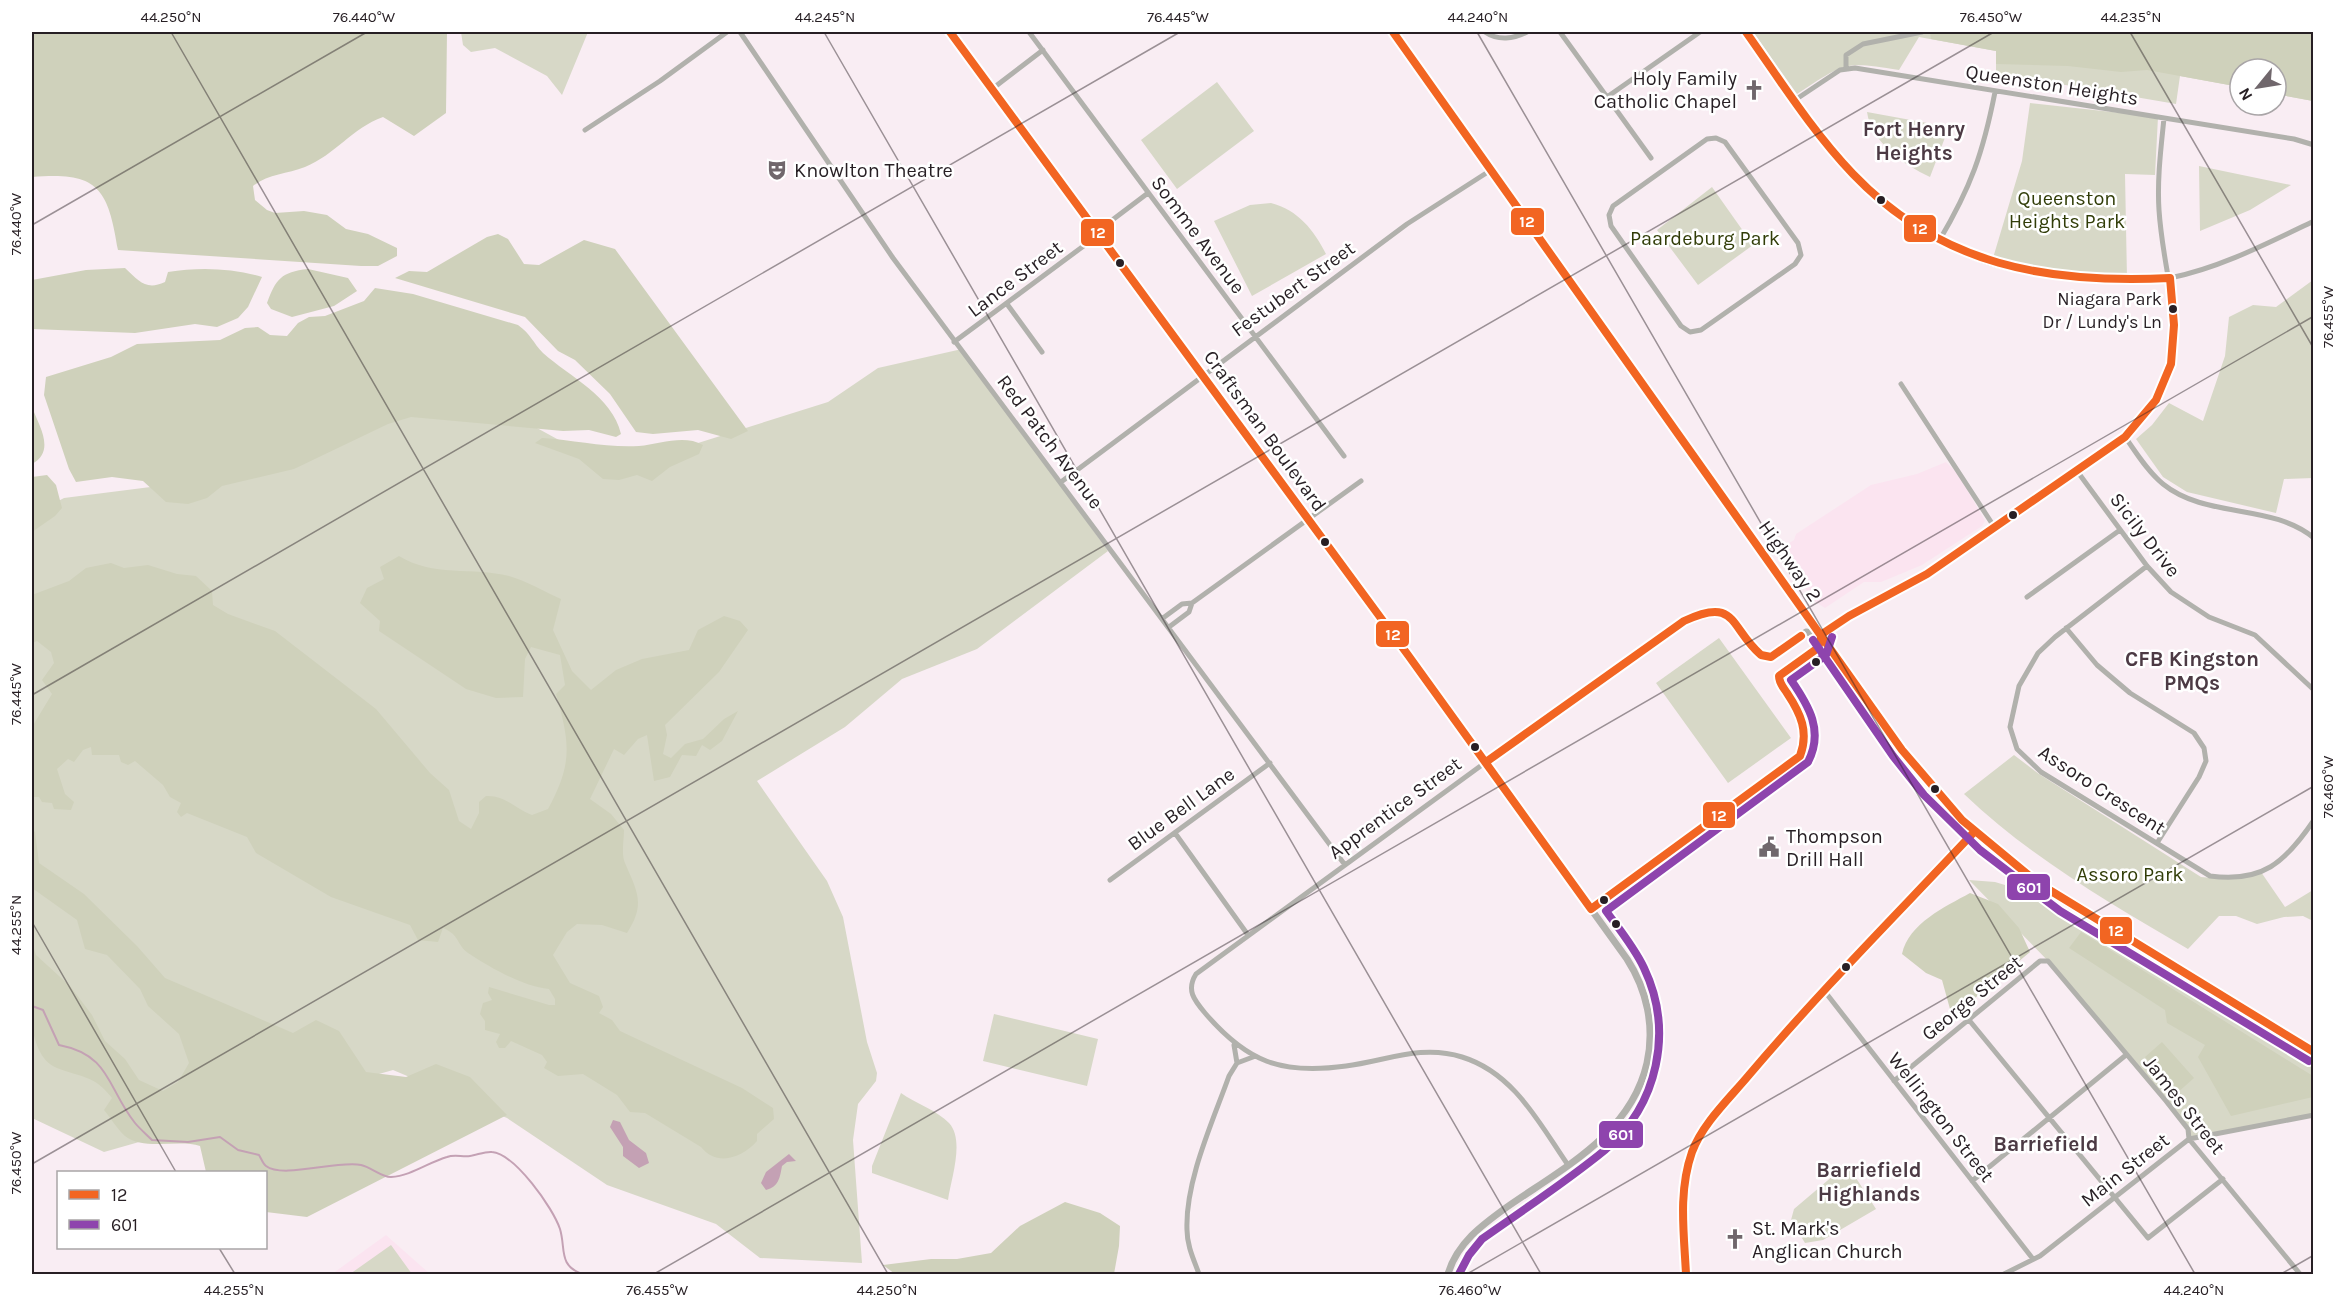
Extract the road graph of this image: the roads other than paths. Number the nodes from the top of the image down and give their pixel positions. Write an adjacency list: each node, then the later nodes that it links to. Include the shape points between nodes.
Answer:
1 (727, 32): 19 (street)
2 (741, 32): 31 (street, Red Patch Avenue)
3 (950, 32): 14 (street, Craftsman Boulevard)
4 (1029, 32): 12 (street, Somme Avenue)
5 (1393, 32): 23 (main road, Highway 2)
6 (1485, 32): 7 (street, via 1504,38)
7 (1527, 32)
8 (1560, 32): 16 (street)
9 (1700, 32): 16 (street)
10 (1746, 32): 17 (street)
11 (1922, 32): 13 (street, via 1856,47 1846,55)
12 (1043, 50): 14 (street); 24 (street, Somme Avenue)
13 (1846, 69): 15 (street, Queenston Heights); 17 (street)
14 (992, 89): 26 (street, Craftsman Boulevard)
15 (1995, 92): 18 (street, Queenston Heights); 27 (street, via 1974,177)
16 (1607, 97): 21 (street)
17 (1795, 100): 27 (street, via 1862,183)
18 (2164, 118): 20 (street, Queenston Heights); 28 (street, via 2159,211)
19 (585, 130)
20 (2313, 145)
21 (1651, 158)
22 (1672, 164): 22 (street, via 1614,206 1609,215 1611,226 1690,332 1701,330 1795,264 1801,255 1798,243 1725,142 1707,139)
23 (1491, 170): 30 (street, Festubert Street, via 1420,214); 50 (main road, Highway 2)
24 (1148, 193): 26 (street, Lance Street); 30 (street, Somme Avenue)
25 (2313, 222): 28 (street, via 2258,248)
26 (1099, 232): 29 (street, Lance Street); 33 (street, Craftsman Boulevard)
27 (1939, 241): 28 (street, via 1972,257 2011,268 2084,280)
28 (2170, 278): 35 (street, via 2175,320 2171,370 2158,399)
29 (1007, 304): 31 (street, Lance Street); 32 (street)
30 (1255, 335): 33 (street, Festubert Street); 36 (street, Somme Avenue)
31 (954, 342): 39 (street, Red Patch Avenue)
32 (1042, 352)
33 (1203, 375): 39 (street, Festubert Street); 40 (street, Craftsman Boulevard)
34 (1901, 384): 41 (street)
35 (2125, 437): 37 (street); 43 (street, via 2151,472 2180,494 2210,505 2292,523)
36 (1344, 456)
37 (2077, 471): 41 (street); 42 (street, Sicily Drive)
38 (1361, 481): 40 (street)
39 (1061, 482): 47 (street, Red Patch Avenue)
40 (1308, 519): 46 (street); 52 (street, Craftsman Boulevard)
41 (1995, 528): 50 (street, via 1927,574)
42 (2120, 530): 44 (street, Sicily Drive); 45 (street)
43 (2313, 538)
44 (2147, 566): 49 (street, Assoro Crescent); 51 (street, Sicily Drive, via 2170,592 2193,609 2255,635)
45 (2027, 597)
46 (1192, 603): 47 (street, via 1182,604); 48 (street, via 1189,612)
47 (1163, 618): 48 (street, Red Patch Avenue)
48 (1169, 627): 53 (street, Red Patch Avenue)
49 (2066, 628): 57 (street, via 2097,665 2130,693 2194,733 2204,748 2206,761 2199,777); 57 (street, Assoro Crescent, via 2038,653 2019,686 2010,727 2017,749 2041,772)
50 (1822, 634): 52 (street, Apprentice Street, via 1806,632 1766,658 1759,655 1732,619 1717,611 1702,610); 55 (main road, Highway 2, via 1902,750 1932,788); 60 (street, via 1818,648 1779,676 1806,727 1807,738 1800,756)
51 (2313, 690)
52 (1486, 762): 58 (street, Apprentice Street); 60 (street, Craftsman Boulevard)
53 (1270, 763): 56 (street, Blue Bell Lane); 58 (street, Red Patch Avenue)
54 (2313, 820): 57 (street, Assoro Crescent, via 2286,855 2260,874 2231,879 2210,876)
55 (1975, 831): 63 (main road); 66 (main road, Highway 2, via 2065,902)
56 (1175, 833): 59 (street, Blue Bell Lane); 61 (street)
57 (2157, 843)
58 (1345, 865): 61 (street, Apprentice Street)
59 (1110, 880)
60 (1591, 909): 74 (street, Craftsman Boulevard, via 1643,989 1649,1053 1644,1077 1622,1118 1598,1143)
61 (1248, 935): 65 (street, Apprentice Street, via 1196,974 1190,983 1197,1005)
62 (2040, 961): 64 (street, George Street); 67 (street, James Street, via 2051,964)
63 (1826, 993): 70 (street, Wellington Street); 82 (main road, via 1771,1049 1706,1126 1693,1150 1682,1206)
64 (1969, 1020): 70 (street, George Street); 72 (street)
65 (1234, 1045): 68 (street, Apprentice Street); 69 (street)
66 (2313, 1052)
67 (2126, 1055): 72 (street); 73 (street, James Street, via 2188,1129)
68 (1253, 1057): 69 (street); 74 (street, Apprentice Street, via 1299,1068 1346,1066 1416,1052 1461,1056 1501,1076 1523,1099)
69 (1237, 1063): 80 (street, via 1206,1138 1191,1190 1187,1230)
70 (1894, 1081): 76 (street, Wellington Street)
71 (2313, 1115): 73 (street, Main Street)
72 (2049, 1118): 76 (street); 77 (street)
73 (2189, 1139): 75 (street, James Street); 77 (street, Main Street)
74 (1568, 1165): 81 (street, Craftsman Boulevard, via 1475,1232 1460,1249)
75 (2223, 1179): 77 (street, via 2148,1238); 79 (street, James Street)
76 (1972, 1181): 78 (street, Wellington Street)
77 (2114, 1198): 78 (street, Main Street)
78 (2032, 1259): 83 (street, Main Street)
79 (2296, 1273)
80 (1199, 1275)
81 (1449, 1275)
82 (1686, 1275)
83 (2004, 1275)

